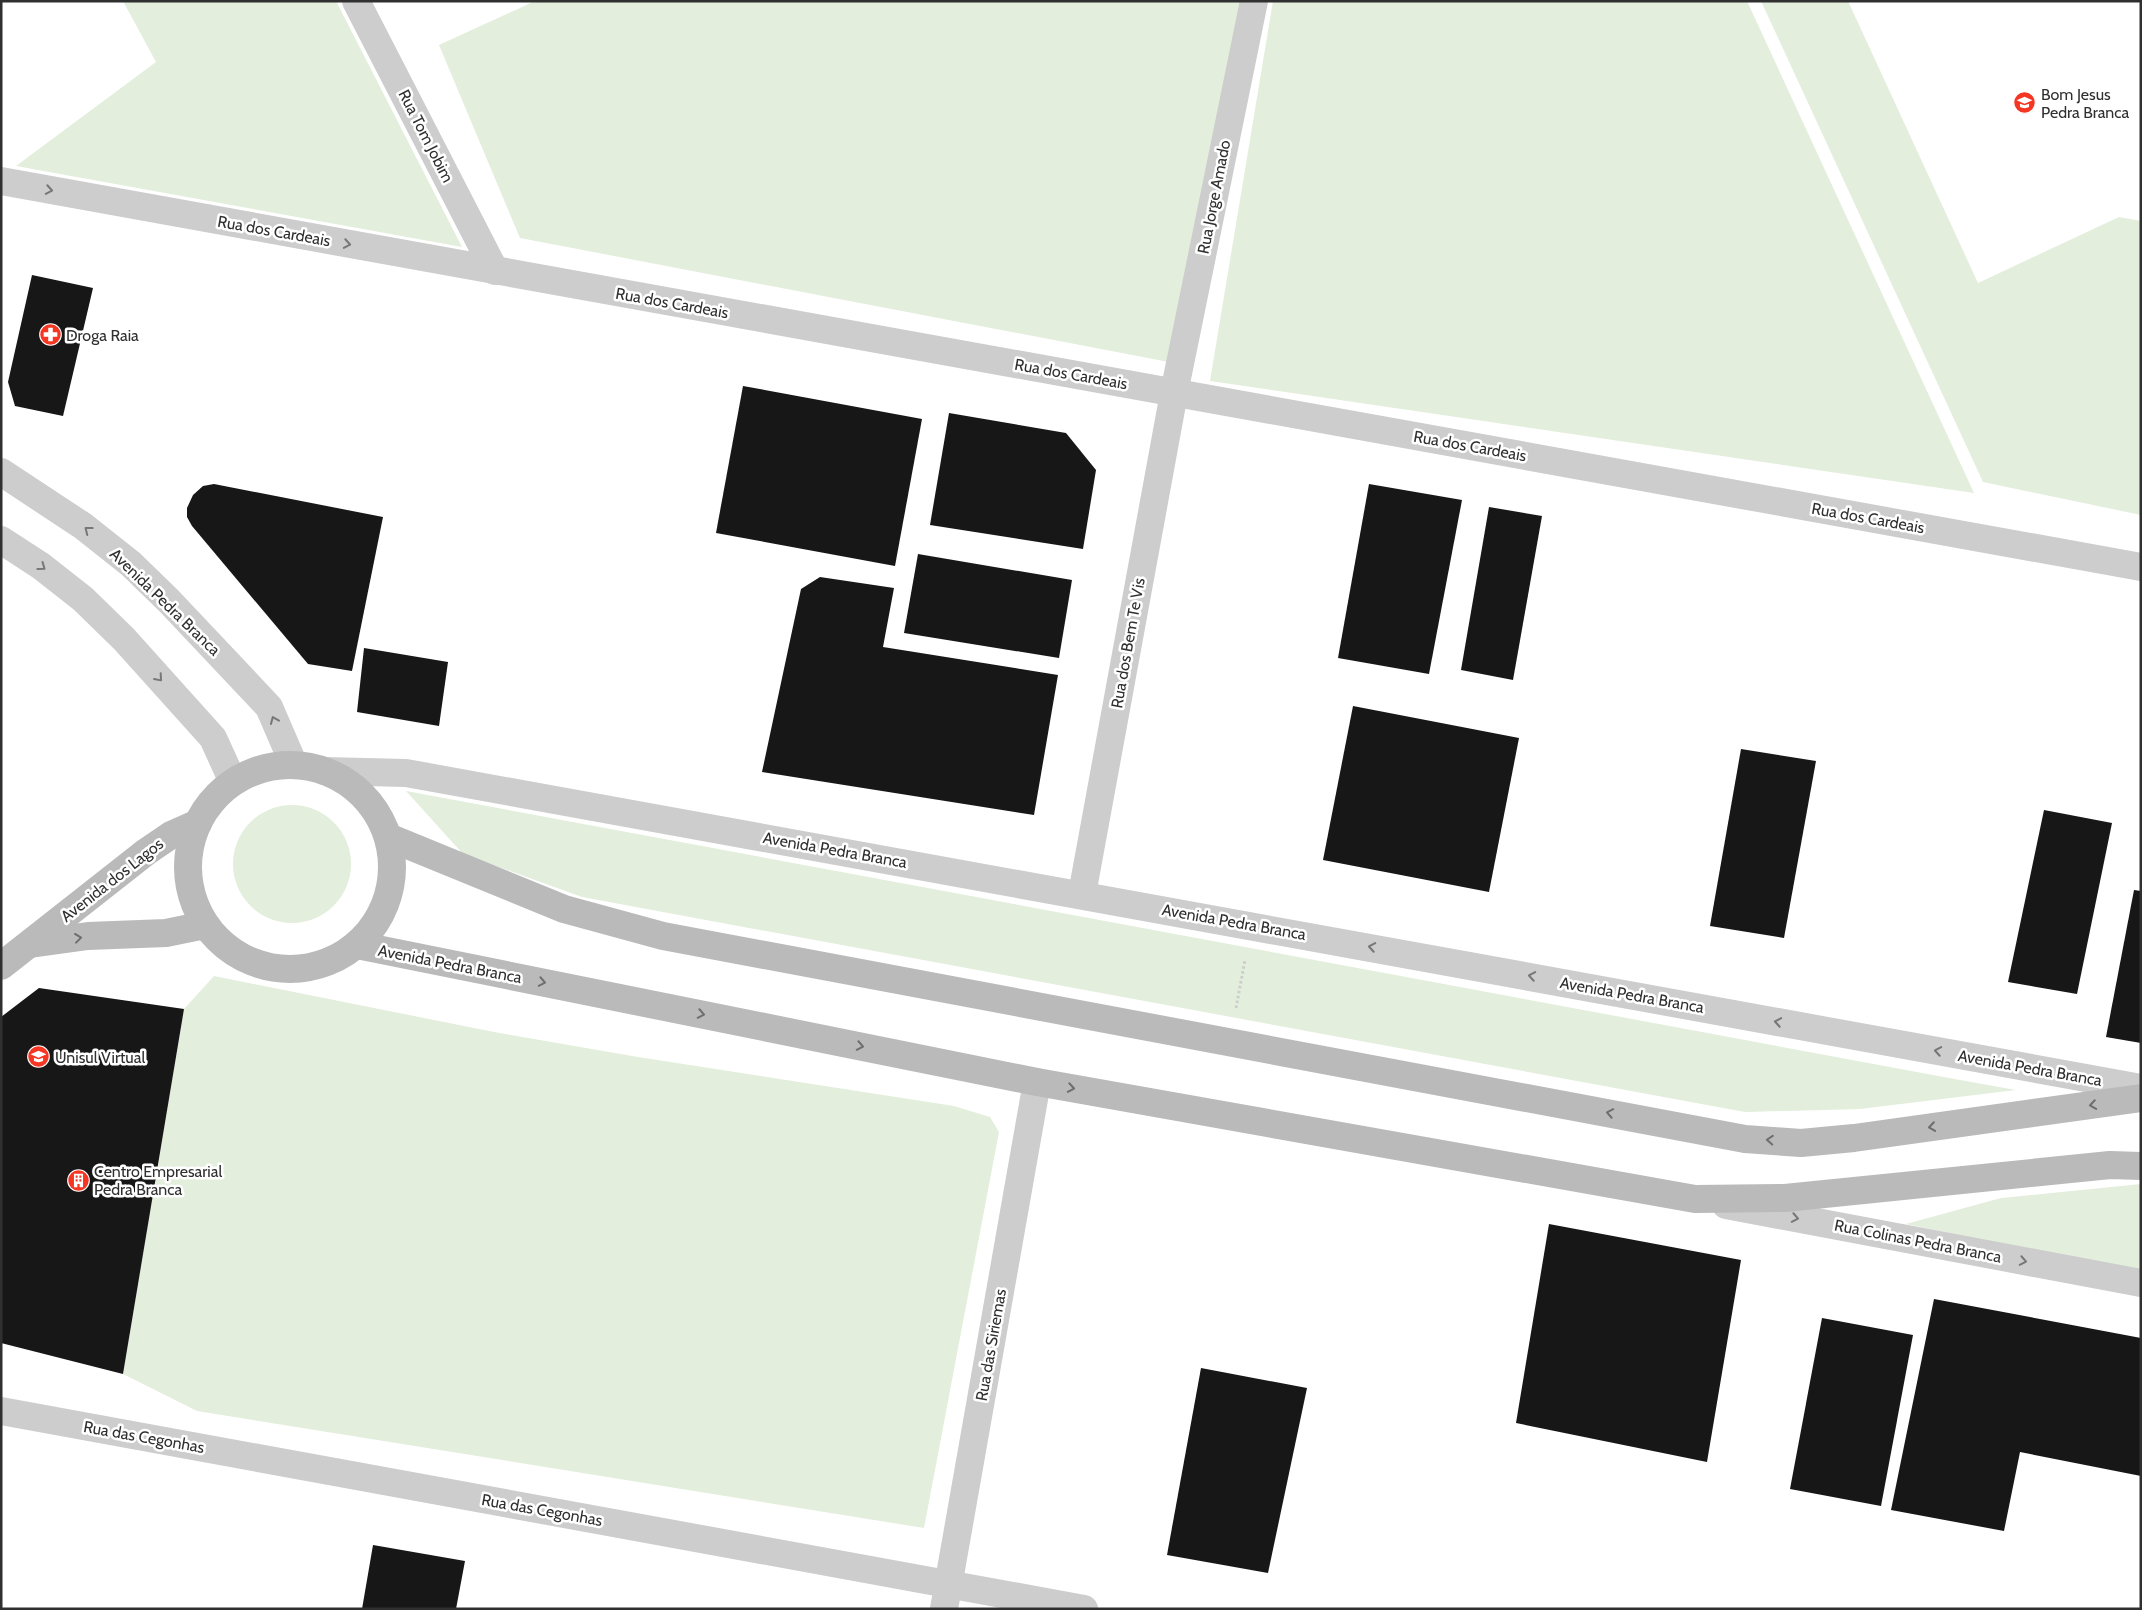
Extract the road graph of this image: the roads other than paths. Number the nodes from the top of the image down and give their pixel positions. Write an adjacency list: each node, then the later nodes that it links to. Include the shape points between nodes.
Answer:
1 (356, 1): 4 (street, Rua Tom Jobim)
2 (1254, 1): 5 (street, Rua Jorge Amado)
3 (1, 181): 4 (street, Rua dos Cardeais, one-way to 4)
4 (495, 271): 5 (street, Rua dos Cardeais)
5 (1174, 393): 8 (street, Rua dos Cardeais); 14 (street, Rua dos Bem Te Vis)
6 (1, 472): 9 (street, Avenida Pedra Branca, one-way to 6, via 269,707 170,601 131,564 83,526)
7 (1, 540): 11 (street, one-way to 11, via 83,599 124,639 213,738)
8 (2141, 567)
9 (294, 765): 10 (main road); 11 (main road, via 262,769)
10 (325, 771): 13 (main road, via 352,786 374,808); 14 (street, Avenida Pedra Branca, via 406,773)
11 (233, 782): 12 (main road, via 213,800)
12 (198, 823): 15 (main road, via 189,848 188,874 193,901); 16 (main road, Avenida dos Lagos, via 171,835 146,852)
13 (388, 837): 17 (main road, via 393,866 389,896 376,923); 21 (main road, Avenida Pedra Branca, one-way to 13, via 1854,1138 1801,1142 1745,1138 663,936 564,910)
14 (1082, 894): 20 (street, Avenida Pedra Branca, one-way to 14)
15 (205, 925): 16 (main road, Avenida dos Lagos, one-way to 15, via 88,936 166,933); 17 (main road, via 224,946 249,961 276,969 305,969 332,961)
16 (30, 944): 18 (main road, Avenida dos Lagos)
17 (357, 945): 19 (main road, Avenida Pedra Branca, one-way to 19)
18 (1, 966)
19 (1037, 1082): 23 (main road, Avenida Pedra Branca, one-way to 23); 26 (street, Rua das Siriemas)
20 (2141, 1088)
21 (2141, 1098)
22 (2141, 1166): 23 (main road, Avenida Pedra Branca, via 2101,1166 1785,1198)
23 (1695, 1199): 24 (street, Rua Colinas Pedra Branca, one-way to 24)
24 (2141, 1283)
25 (1, 1411): 26 (street, Rua das Cegonhas)
26 (947, 1597): 27 (street, Rua das Cegonhas)
27 (1084, 1609)

